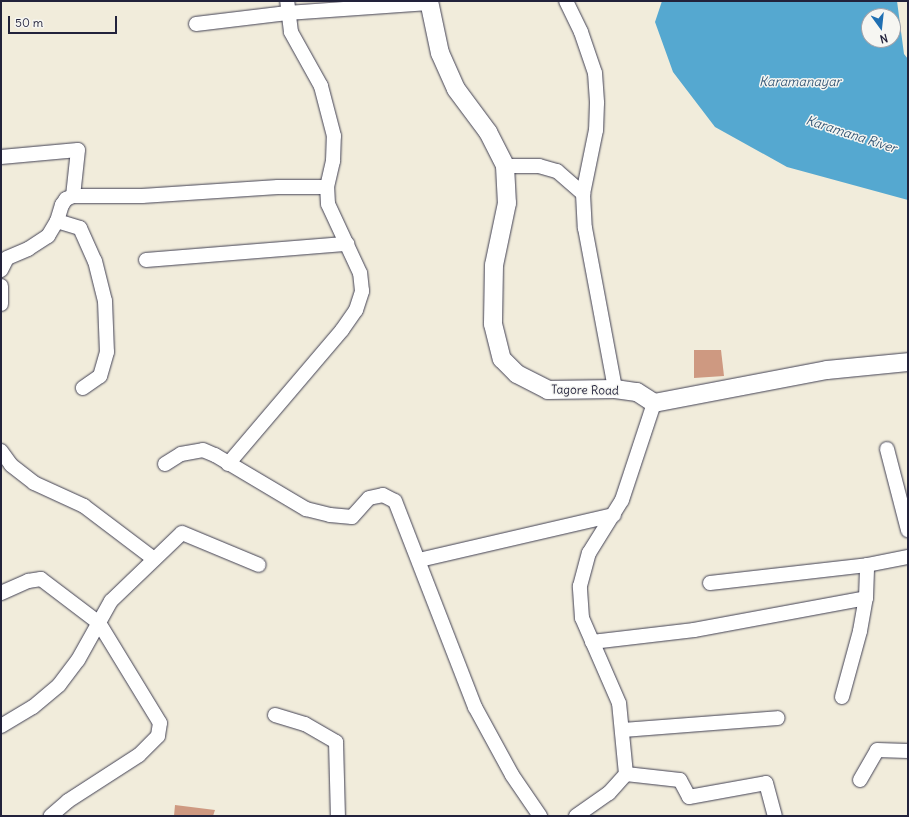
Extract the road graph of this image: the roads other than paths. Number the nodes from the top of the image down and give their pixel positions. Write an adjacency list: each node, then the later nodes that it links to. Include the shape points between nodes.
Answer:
1 (566, 1): 8 (street, via 581,32 594,73 597,104 590,163)
2 (429, 2): 3 (street); 6 (street, Tagore Road, via 443,60 456,89 488,132)
3 (287, 7): 4 (street); 7 (street, via 298,48 321,86 334,136 333,161)
4 (196, 24)
5 (1, 157): 9 (street, via 78,150)
6 (505, 166): 8 (street, via 539,166 557,171); 18 (street, Tagore Road, via 507,203 494,265 492,301 493,324 502,359 517,374 548,390)
7 (326, 188): 9 (street, via 278,187 142,196); 11 (street, via 328,204)
8 (583, 194): 18 (street, via 585,228)
9 (73, 196): 10 (street, via 66,199 62,205)
10 (57, 221): 13 (street, via 48,236 7,258); 17 (street, via 80,228 95,261 105,300 107,352 100,376)
11 (347, 244): 12 (street); 23 (street, via 360,273 362,291 356,310)
12 (146, 260)
13 (1, 270)
14 (1, 286): 15 (street)
15 (1, 304)
16 (908, 362): 19 (street, via 827,370)
17 (83, 388)
18 (615, 390): 19 (street, Tagore Road, via 637,392)
19 (654, 403): 24 (street, via 622,500)
20 (887, 449): 25 (street)
21 (1, 451): 27 (street, via 11,465 34,483 84,506)
22 (165, 464): 23 (street, via 181,454 202,450 216,455)
23 (228, 464): 28 (street, via 306,509 330,515 352,517 369,498 383,495 395,501)
24 (614, 515): 28 (street); 35 (street, via 589,553 580,586 582,618)
25 (908, 530)
26 (908, 557): 30 (street)
27 (154, 559): 29 (street, via 182,533); 34 (street, via 112,601)
28 (419, 560): 46 (street, via 475,708 512,776)
29 (259, 565)
30 (868, 565): 31 (street); 33 (street)
31 (710, 583)
32 (1, 593): 34 (street, via 28,581 41,579)
33 (866, 598): 35 (street, via 694,630); 36 (street)
34 (99, 623): 39 (street, via 78,660 59,685 33,707); 44 (street, via 160,723 158,736 139,755)
35 (592, 642): 40 (street, via 619,704)
36 (842, 697)
37 (275, 715): 45 (street, via 306,724 336,742)
38 (778, 718): 40 (street)
39 (1, 726)
40 (623, 730): 42 (street)
41 (908, 751): 43 (street, via 877,750)
42 (626, 774): 47 (street, via 610,793); 48 (street, via 680,780 689,797 766,783)
43 (860, 780)
44 (51, 816)
45 (338, 816)
46 (540, 816)
47 (576, 816)
48 (775, 816)

